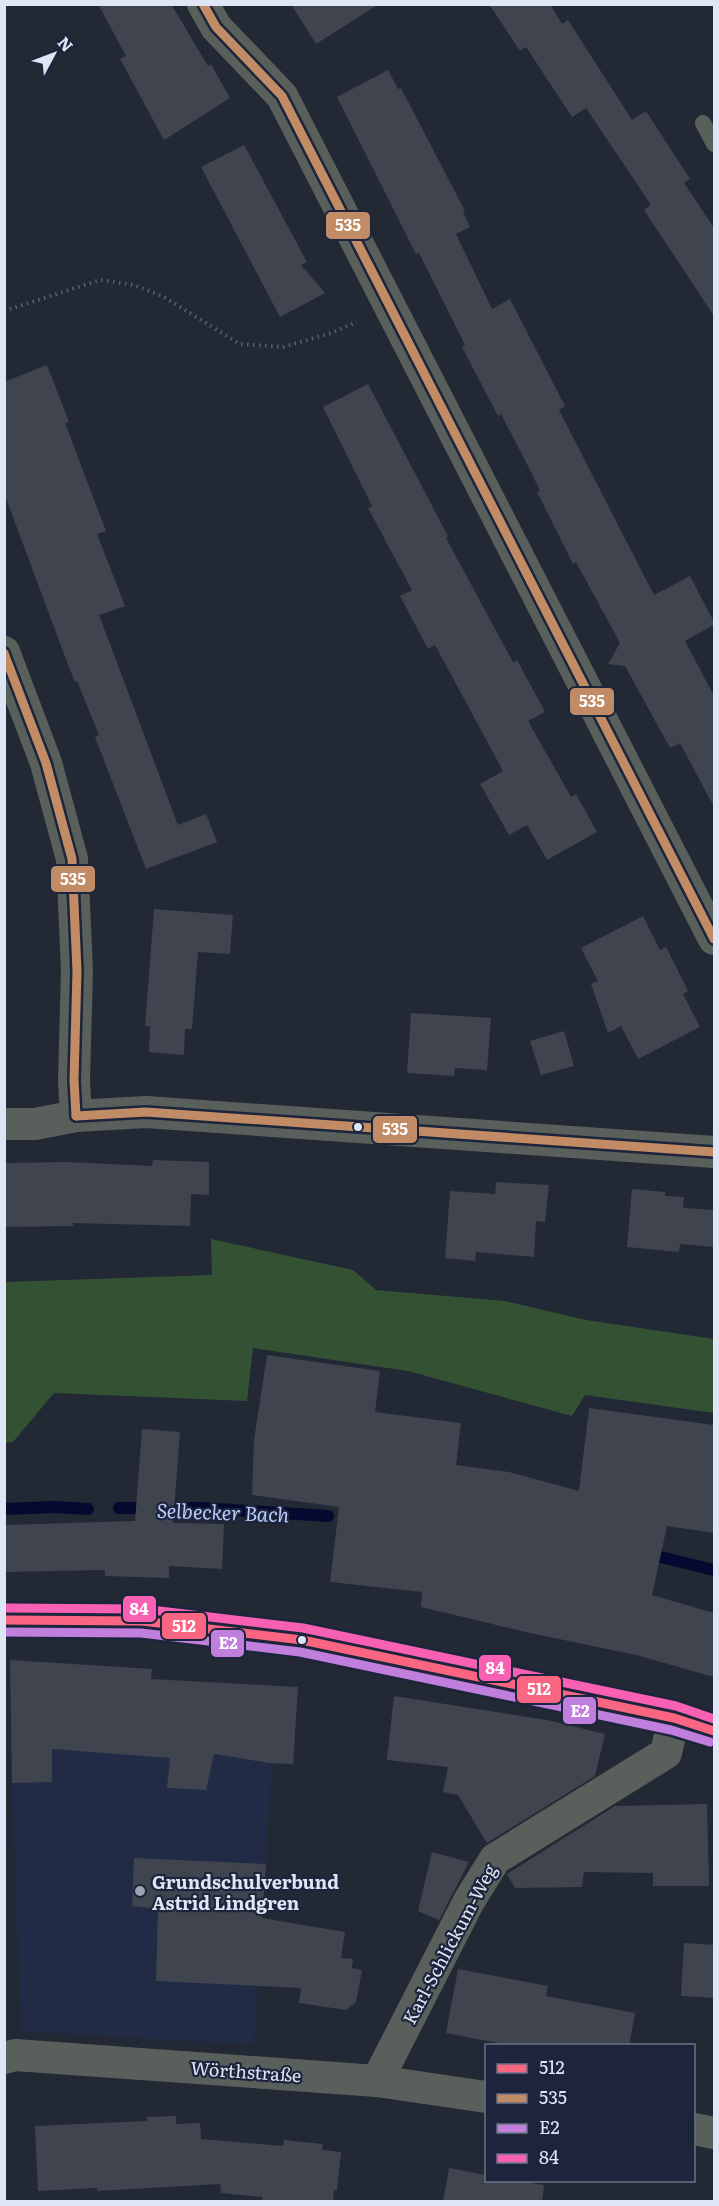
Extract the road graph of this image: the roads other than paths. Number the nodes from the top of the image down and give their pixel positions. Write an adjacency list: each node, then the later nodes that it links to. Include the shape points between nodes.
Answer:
1 (203, 4): 5 (street, via 216,27 282,96)
2 (703, 123): 3 (lane)
3 (714, 144)
4 (4, 652): 6 (street, via 46,763 72,860)
5 (714, 939)
6 (76, 1116): 7 (street, via 35,1124); 8 (street, via 146,1112)
7 (4, 1124)
8 (714, 1152)
9 (4, 1620): 10 (main road, via 142,1621 302,1640)
10 (674, 1718): 11 (main road); 13 (street, Karl-Schlickum-Weg, via 666,1753 495,1859 469,1901)
11 (714, 1731)
12 (4, 2058): 13 (street, Wörthstraße, via 15,2055)
13 (377, 2081): 14 (street, Wörthstraße)
14 (485, 2097)
15 (695, 2129): 16 (street)
16 (714, 2133)

